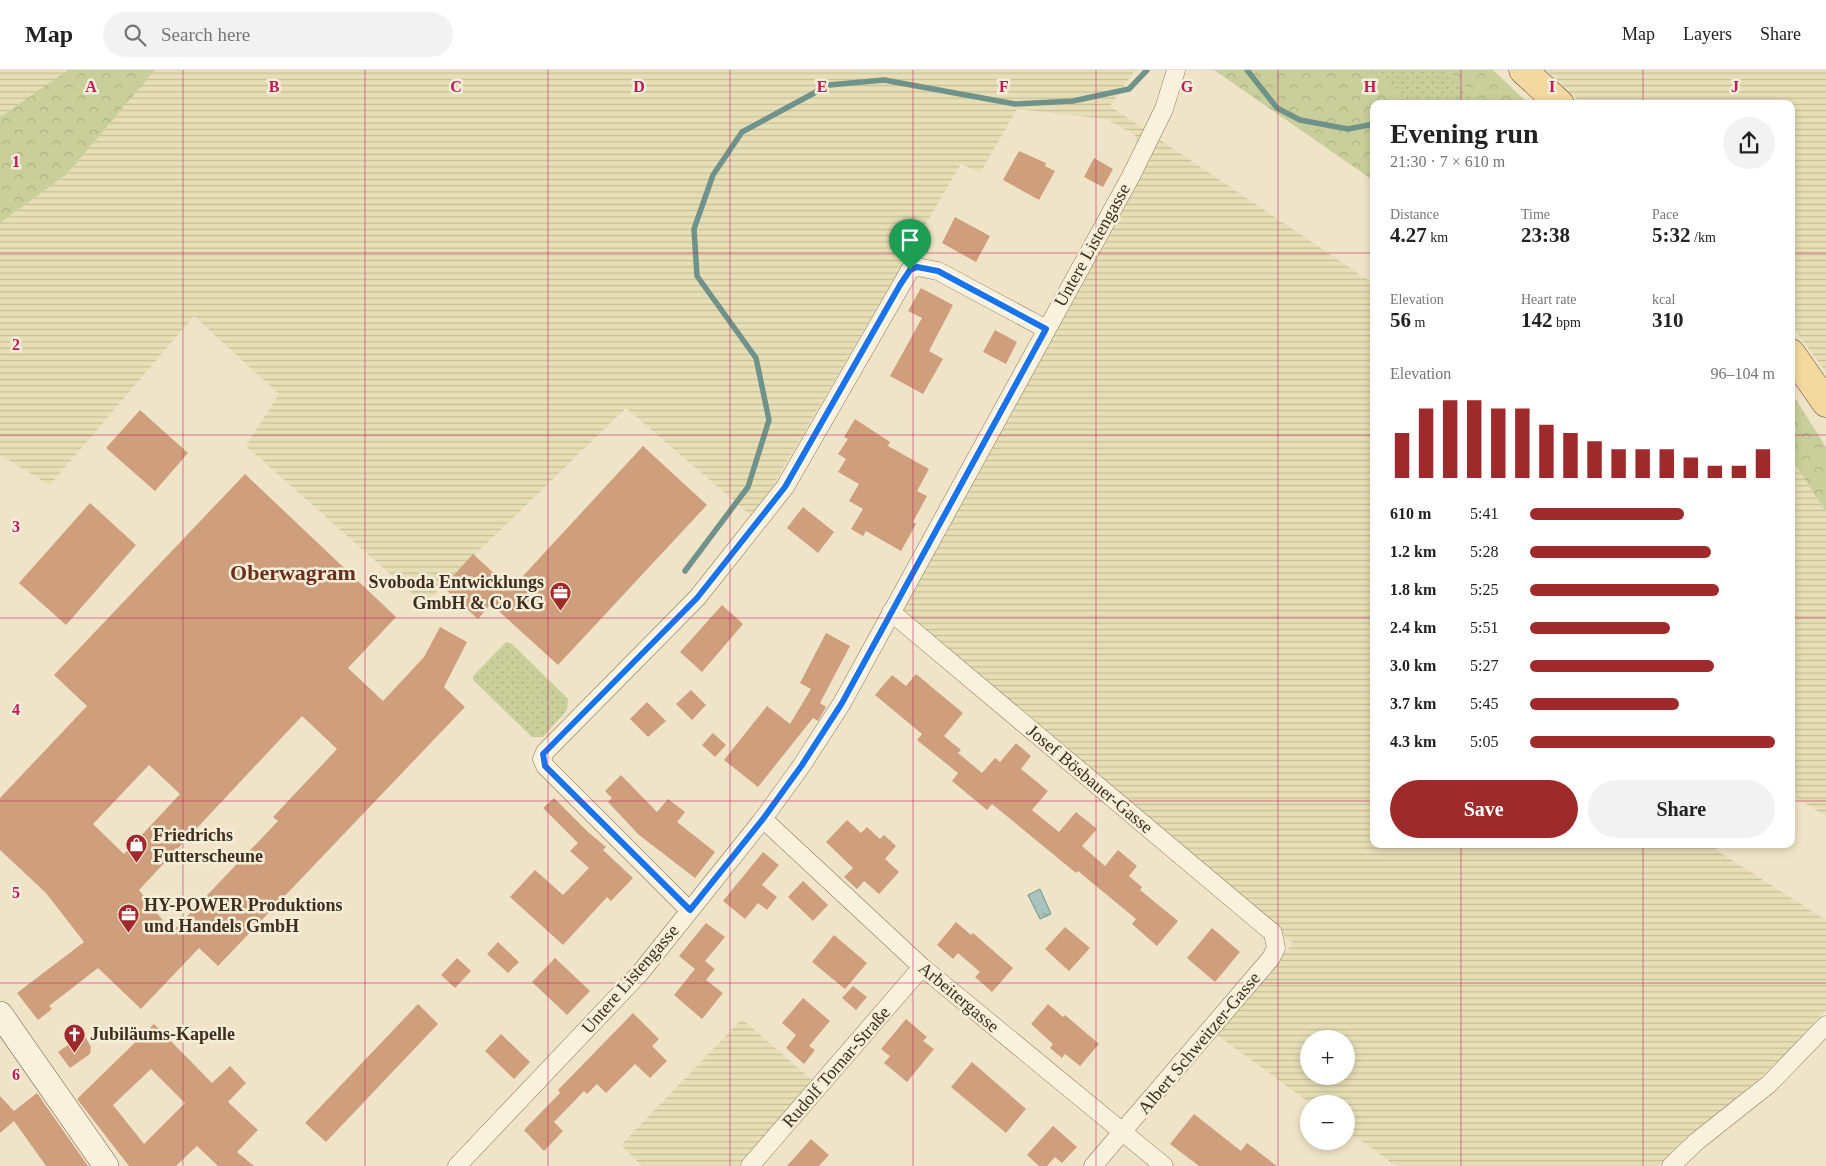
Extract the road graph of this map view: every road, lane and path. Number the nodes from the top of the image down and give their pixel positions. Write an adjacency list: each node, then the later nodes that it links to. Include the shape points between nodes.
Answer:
1 (1176, 70): 4 (street, Untere Listengasse, via 1152,137)
2 (1523, 70): 3 (main road)
3 (1556, 100)
4 (1046, 329): 7 (street, Untere Listengasse); 9 (street, via 938,271 917,267 910,270 785,487 697,598 545,752 542,759 545,766)
5 (1795, 359): 6 (main road)
6 (1826, 403)
7 (891, 612): 8 (street, Untere Listengasse, via 842,703); 10 (street, Josef Bösbauer-Gasse, via 1272,933 1276,944)
8 (763, 819): 9 (street, Untere Listengasse); 11 (street, Arbeitergasse)
9 (690, 910): 16 (street, Untere Listengasse, via 640,974)
10 (1274, 953): 14 (street, Albert Schweitzer-Gasse)
11 (922, 967): 14 (street, Arbeitergasse); 17 (street, Rudolf Tornar-Straße)
12 (0, 1014): 15 (main road)
13 (1826, 1025): 20 (street, via 1769,1084)
14 (1123, 1133): 18 (street, Albert Schweitzer-Gasse); 19 (street, Arbeitergasse)
15 (106, 1166)
16 (457, 1166)
17 (750, 1166)
18 (1093, 1166)
19 (1164, 1166)
20 (1671, 1166)

